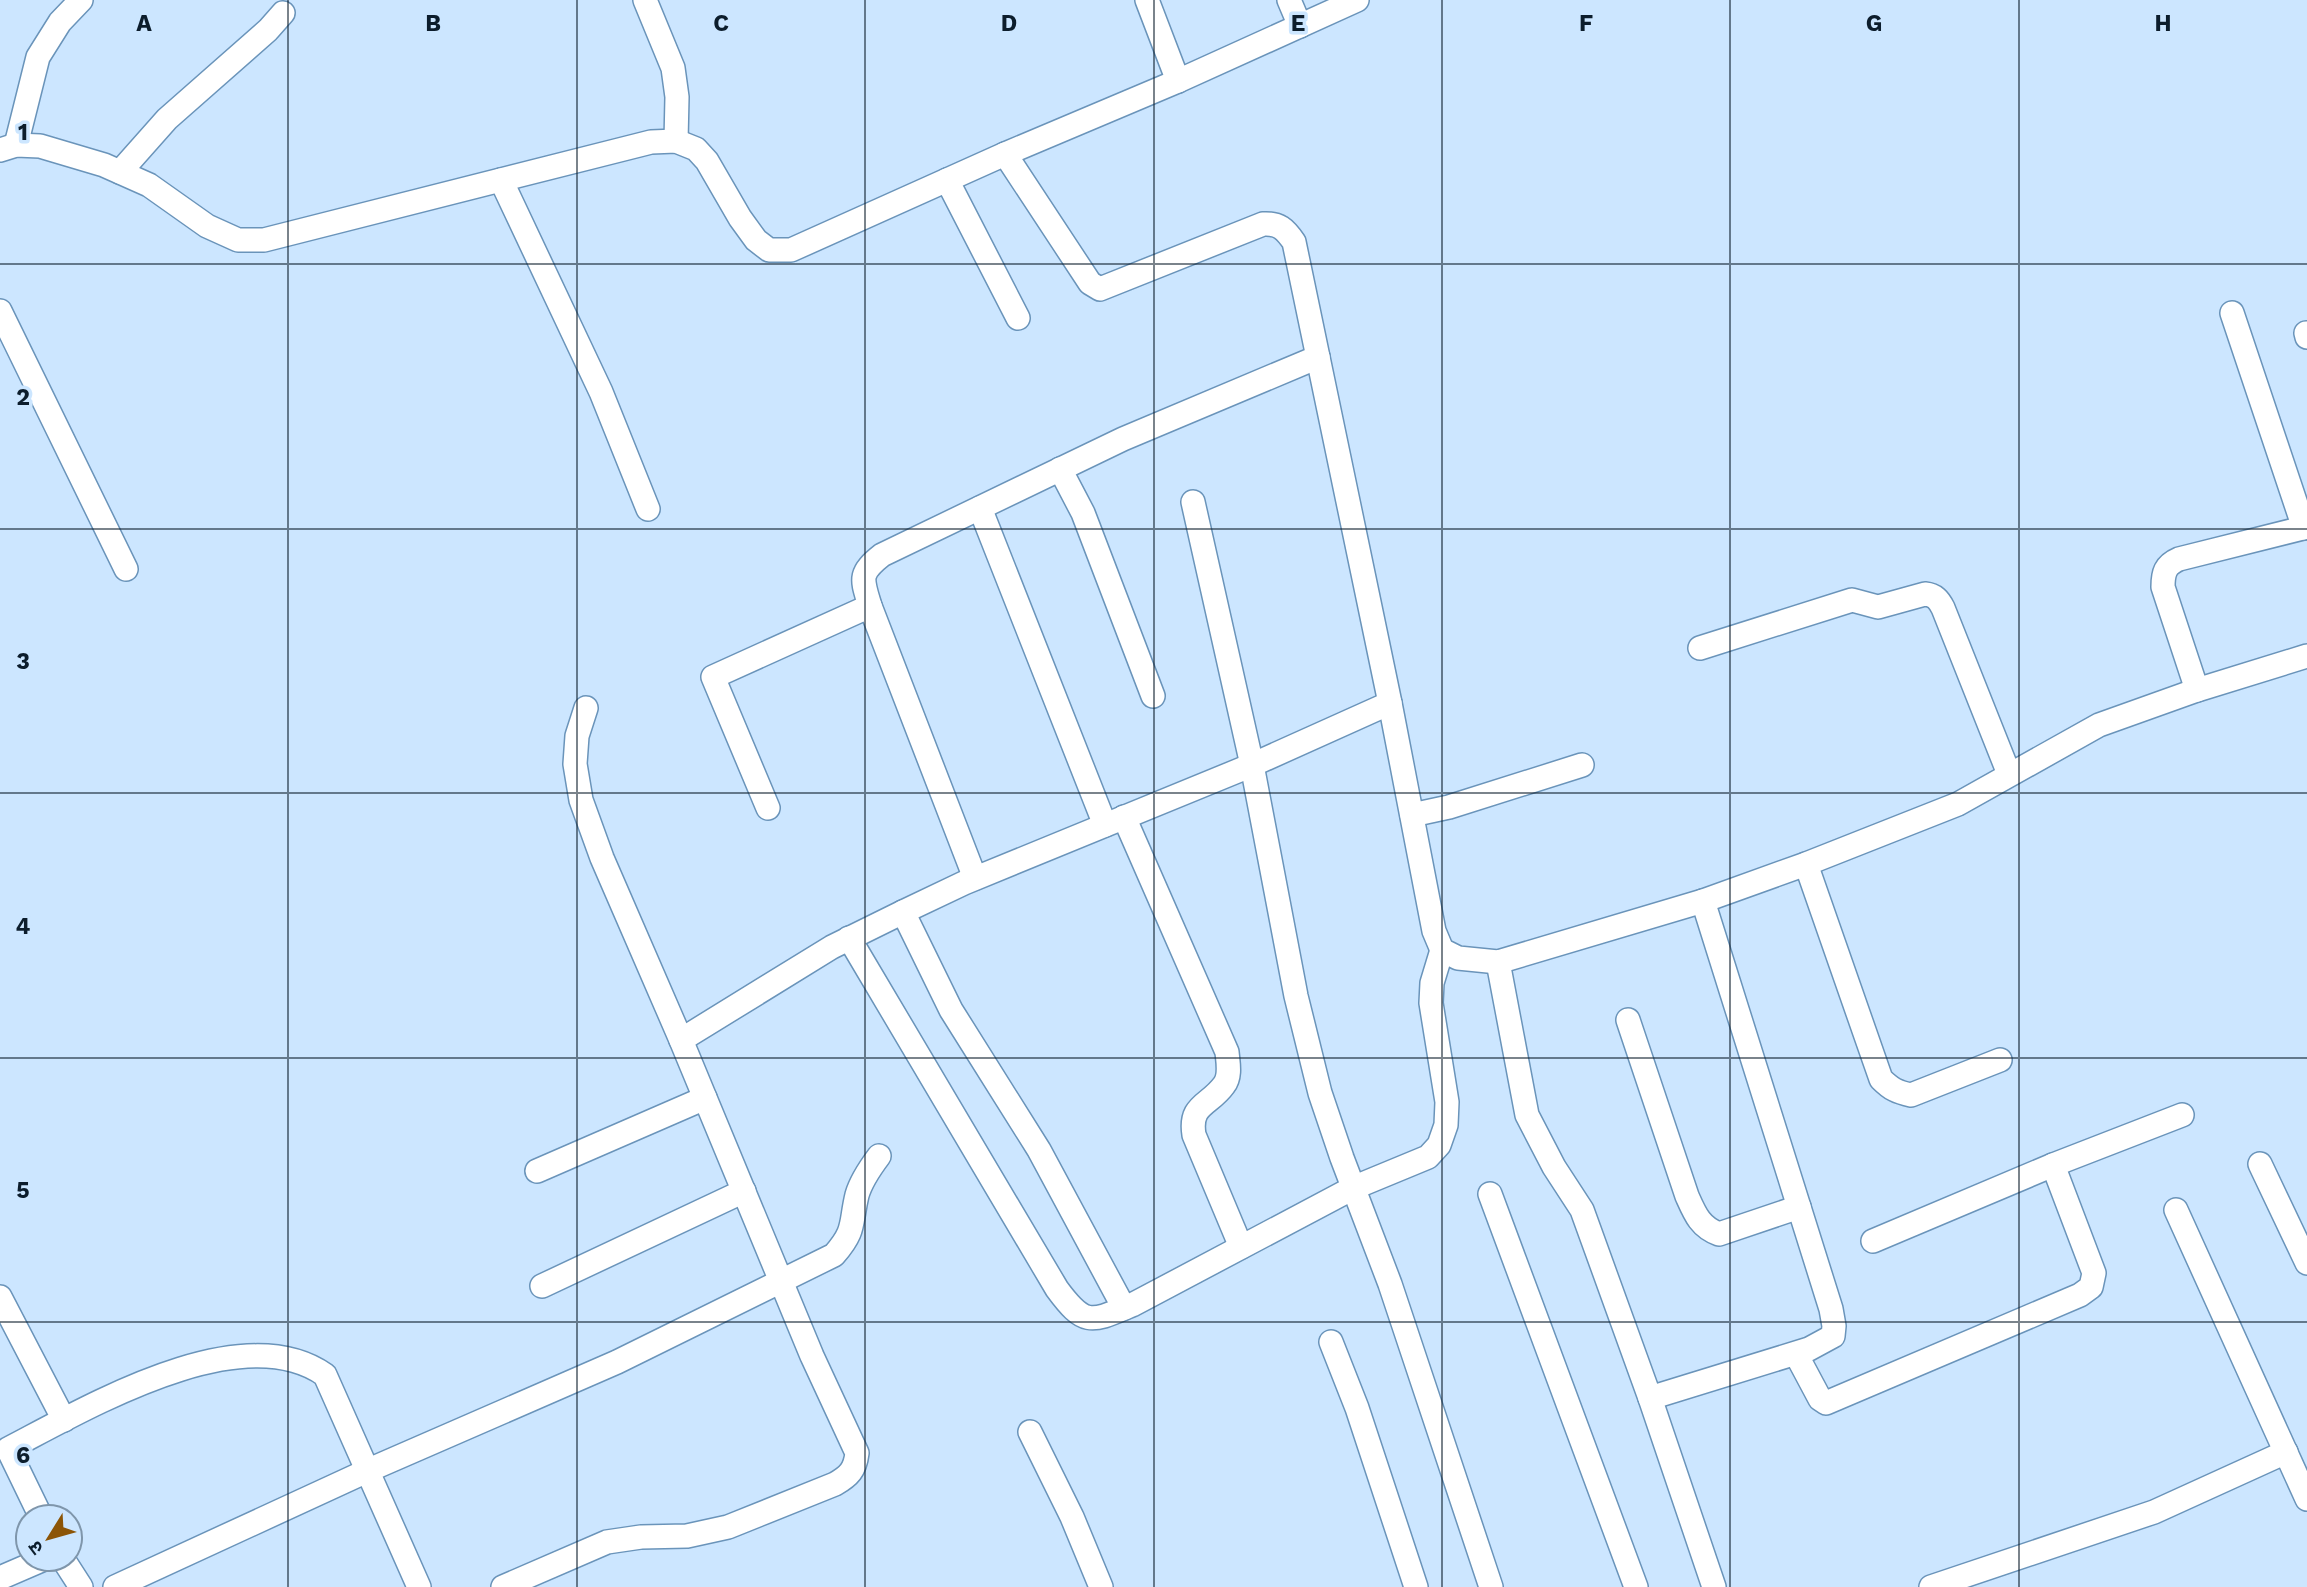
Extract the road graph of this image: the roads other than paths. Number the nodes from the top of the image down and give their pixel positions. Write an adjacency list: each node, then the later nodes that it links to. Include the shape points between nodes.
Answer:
1 (81, 0): 10 (street, via 60,22 38,57)
2 (645, 0): 9 (street, via 673,68)
3 (1147, 0): 8 (street)
4 (1289, 0): 7 (street)
5 (1357, 0): 7 (street)
6 (283, 13): 12 (street, via 167,119)
7 (1300, 26): 8 (street)
8 (1178, 81): 11 (street)
9 (676, 141): 13 (street, via 651,142); 14 (street, via 696,149 707,160 740,218 769,250 791,250)
10 (8, 147): 12 (street, via 40,146)
11 (1005, 154): 14 (street); 19 (street, via 1090,283 1100,289 1275,223 1294,242)
12 (120, 172): 13 (street, via 238,240 264,240)
13 (502, 180): 23 (street, via 601,392)
14 (947, 180): 17 (street)
15 (0, 311): 18 (street)
16 (2231, 313): 24 (street)
17 (1018, 318)
18 (6, 340): 25 (street)
19 (1318, 357): 20 (street); 31 (street)
20 (1060, 470): 22 (street); 30 (street, via 1083,513)
21 (1193, 502): 33 (street)
22 (980, 508): 26 (street, via 882,555 867,567 863,581); 38 (street)
23 (648, 509)
24 (2305, 527): 29 (street, via 2167,566 2163,587)
25 (126, 569)
26 (870, 606): 36 (street, via 712,677); 40 (street)
27 (1700, 648): 35 (street, via 1852,600 1878,607 1932,595 1943,608)
28 (2307, 656): 29 (street)
29 (2197, 690): 35 (street, via 2099,725)
30 (1153, 696)
31 (1390, 703): 33 (street); 37 (street)
32 (586, 708): 47 (street, via 576,736 581,800)
33 (1252, 765): 38 (street); 55 (street, via 1296,996 1320,1093)
34 (1582, 765): 37 (street)
35 (2009, 774): 39 (street, via 1958,804)
36 (768, 808)
37 (1412, 815): 44 (street, via 1434,931)
38 (1114, 821): 40 (street); 61 (street, via 1227,1052 1225,1084 1197,1110 1192,1121)
39 (1806, 864): 41 (street); 48 (street, via 1881,1079 1896,1092 1911,1095)
40 (975, 878): 42 (street)
41 (1703, 901): 45 (street); 58 (street)
42 (903, 912): 43 (street); 66 (street, via 951,1010 1039,1150)
43 (849, 938): 47 (street); 66 (street, via 1057,1290 1073,1311 1086,1318)
44 (1442, 950): 45 (street, via 1458,958); 55 (street, via 1431,1003 1447,1102 1439,1145 1428,1157)
45 (1498, 962): 69 (street, via 1527,1115 1583,1210)
46 (1628, 1020): 58 (street, via 1687,1196 1706,1229 1719,1234)
47 (681, 1040): 49 (street)
48 (2000, 1060)
49 (705, 1098): 54 (street); 56 (street)
50 (2182, 1115): 53 (street)
51 (879, 1156): 63 (street, via 858,1193 847,1241 834,1255)
52 (2260, 1164): 62 (street)
53 (2053, 1165): 60 (street); 68 (street, via 2094,1273 2091,1287 1826,1403)
54 (537, 1171)
55 (1353, 1188): 61 (street); 81 (street, via 1390,1284)
56 (744, 1191): 63 (street); 64 (street)
57 (1490, 1194): 82 (street)
58 (1799, 1207): 68 (street, via 1834,1326 1833,1336)
59 (2176, 1210): 72 (street)
60 (1874, 1241)
61 (1241, 1247): 66 (street)
62 (2307, 1263)
63 (781, 1282): 73 (street, via 617,1362); 78 (street, via 857,1453 849,1476 728,1527 687,1536 607,1542)
64 (542, 1286)
65 (0, 1297): 70 (street)
66 (1124, 1308)
67 (1331, 1342): 80 (street)
68 (1797, 1354): 69 (street)
69 (1650, 1398): 83 (street)
70 (64, 1420): 73 (street, via 170,1371 203,1362 287,1357 326,1375); 75 (street, via 8,1449)
71 (1030, 1432): 79 (street)
72 (2286, 1452): 74 (street); 84 (street, via 2154,1512)
73 (369, 1470): 76 (street); 77 (street)
74 (2307, 1499)
75 (34, 1503)
76 (115, 1587)
77 (419, 1587)
78 (503, 1587)
79 (1101, 1587)
80 (1416, 1587)
81 (1491, 1587)
82 (1636, 1587)
83 (1714, 1587)
84 (1931, 1587)

